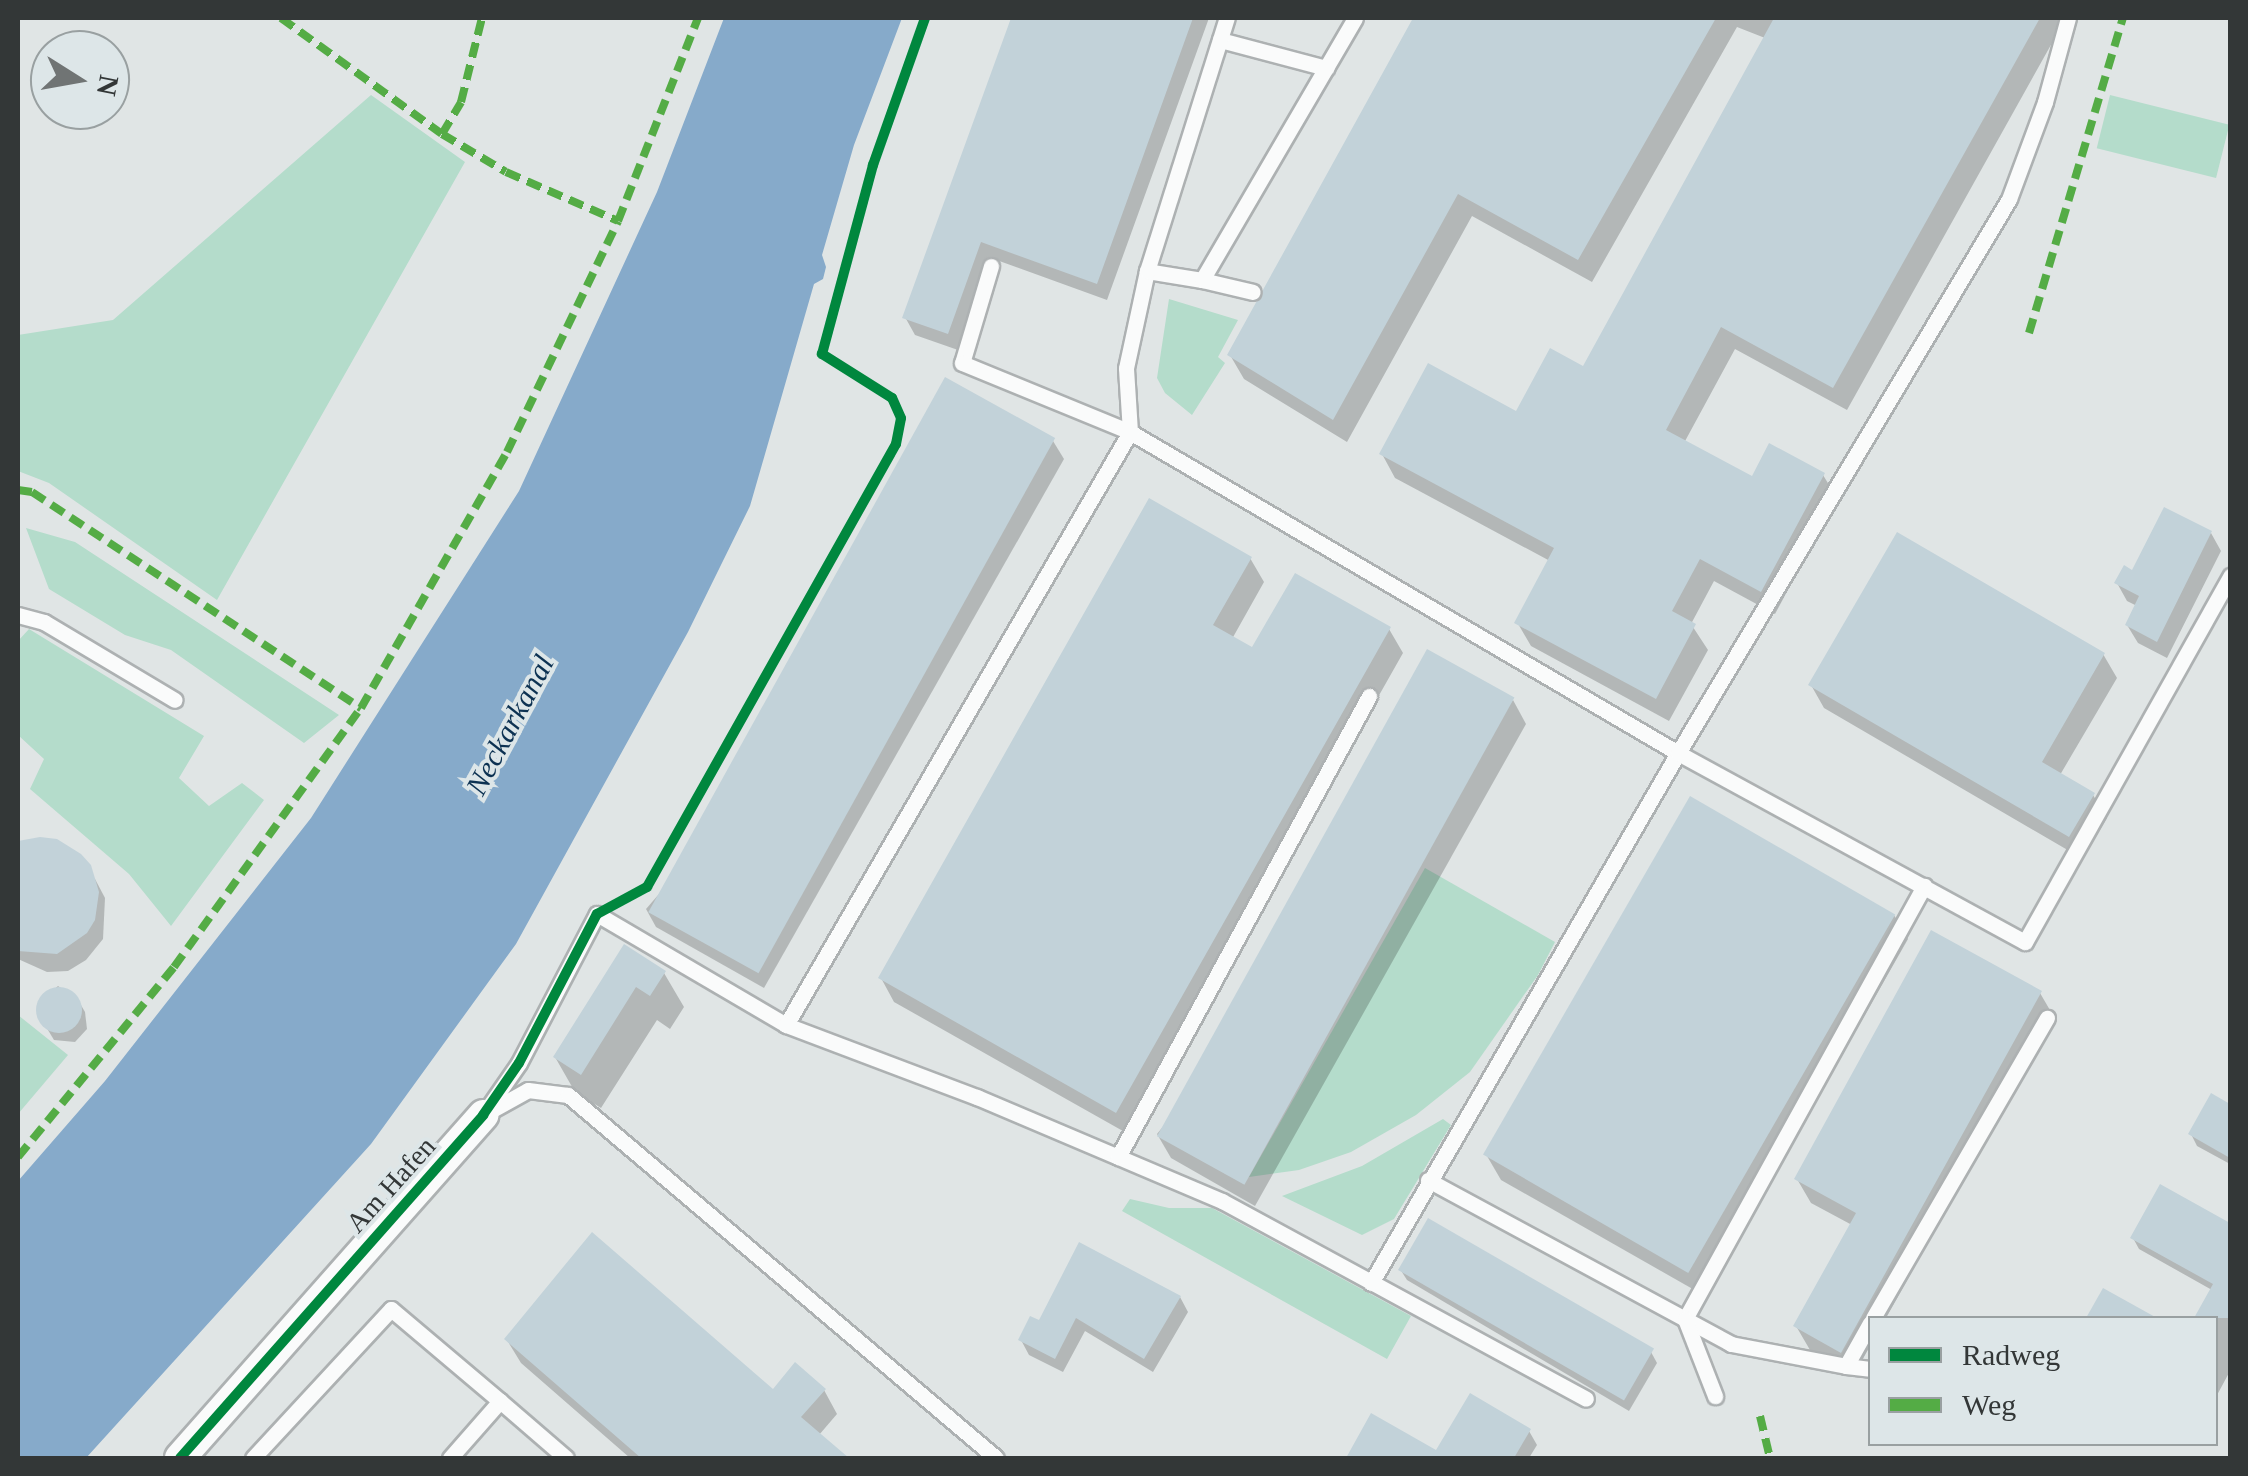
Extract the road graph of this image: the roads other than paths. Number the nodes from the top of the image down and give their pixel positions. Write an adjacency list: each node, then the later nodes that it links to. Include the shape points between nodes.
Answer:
1 (1228, 18): 4 (lane)
2 (1354, 18): 5 (lane)
3 (2068, 18): 15 (lane, via 2009,199)
4 (1220, 40): 5 (lane); 7 (lane)
5 (1326, 68): 8 (lane)
6 (990, 266): 10 (lane, via 962,363)
7 (1147, 271): 8 (lane); 10 (lane, via 1126,368)
8 (1202, 280): 9 (lane)
9 (1253, 292)
10 (1130, 432): 15 (lane); 18 (lane)
11 (2230, 576): 16 (lane, via 2025,942)
12 (18, 614): 14 (lane, via 44,622)
13 (1369, 696): 20 (lane)
14 (174, 700)
15 (1678, 752): 16 (lane); 21 (lane)
16 (1924, 886): 24 (lane)
17 (2047, 1018): 23 (lane)
18 (786, 1024): 19 (lane, Am Hafen, via 597,914 519,1063); 20 (lane)
19 (483, 1115): 31 (street, Am Hafen); 35 (lane, Am Hafen, via 528,1090 568,1095)
20 (1118, 1157): 22 (lane, via 1222,1201)
21 (1428, 1180): 22 (lane); 24 (lane)
22 (1371, 1283): 29 (lane)
23 (1875, 1316)
24 (1685, 1319): 26 (lane, via 1730,1344); 28 (lane)
25 (1868, 1328): 26 (lane)
26 (1846, 1366): 27 (lane)
27 (1868, 1369)
28 (1714, 1396)
29 (1586, 1398)
30 (500, 1401): 32 (lane, via 391,1309); 33 (lane); 34 (lane)
31 (180, 1458)
32 (253, 1458)
33 (450, 1458)
34 (566, 1458)
35 (996, 1458)

